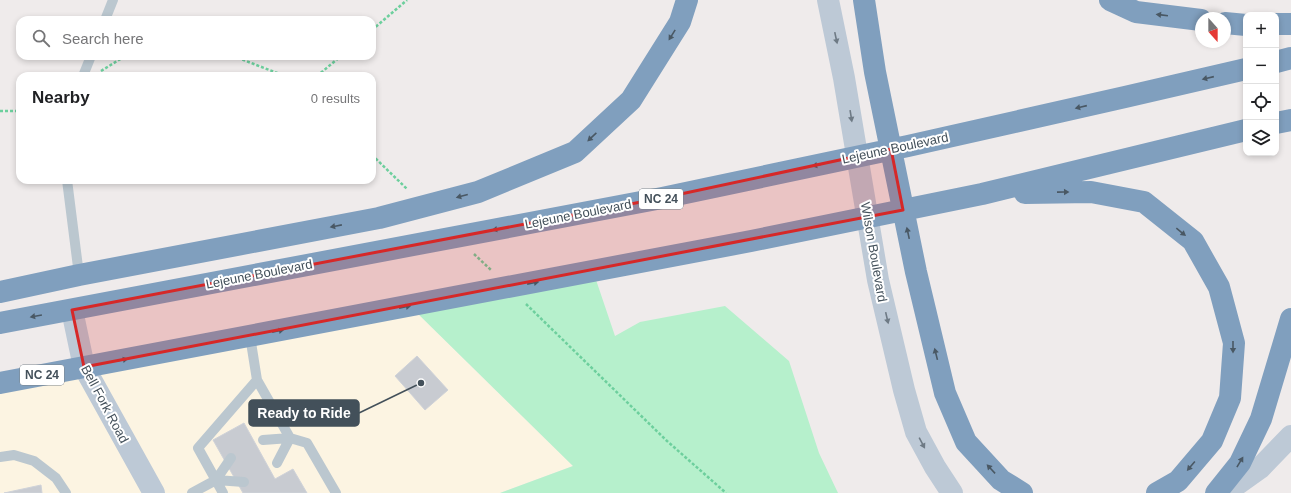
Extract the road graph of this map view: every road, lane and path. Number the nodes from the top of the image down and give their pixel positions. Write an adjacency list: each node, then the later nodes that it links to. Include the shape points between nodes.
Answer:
1 (113, 0): 7 (lane)
2 (407, 0): 13 (path)
3 (687, 0): 32 (highway, one-way to 32, via 680,22 631,100 575,152 478,192 379,218)
4 (828, 0): 56 (main road, Wilson Boulevard, one-way to 56, via 844,78 878,280 904,390 916,432)
5 (864, 0): 57 (highway, one-way to 5, via 1001,480 966,442 945,393 916,272 875,72)
6 (1110, 0): 8 (highway, one-way to 6, via 1136,12)
7 (107, 16)
8 (1195, 19)
9 (1231, 24): 12 (highway)
10 (1279, 24): 11 (highway)
11 (1291, 24)
12 (1243, 25)
13 (376, 27)
14 (1291, 58): 19 (highway)
15 (89, 60): 21 (lane)
16 (119, 60): 22 (path)
17 (243, 60): 23 (path)
18 (336, 60): 24 (path)
19 (1279, 61)
20 (1243, 70): 34 (highway, Lejeune Boulevard / NC 24, one-way to 34, via 908,146 662,198)
21 (85, 72)
22 (100, 72)
23 (275, 72)
24 (322, 72)
25 (0, 111): 26 (path)
26 (16, 111)
27 (1291, 120): 28 (highway)
28 (1279, 122)
29 (1243, 131): 31 (highway, NC 24)
30 (68, 184): 32 (lane)
31 (982, 194): 37 (highway, NC 24, one-way to 31, via 751,241); 58 (highway, one-way to 58, via 1091,192 1144,202 1193,241 1219,286 1234,343 1230,398 1212,441 1178,481)
32 (79, 275): 33 (highway)
33 (0, 292)
34 (72, 310): 36 (highway, Lejeune Boulevard / NC 24, one-way to 36); 38 (main road, Bell Fork Road)
35 (1291, 319): 59 (highway, one-way to 35, via 1240,463 1261,419)
36 (0, 323)
37 (250, 336): 38 (highway, NC 24, one-way to 37); 39 (lane)
38 (84, 367): 40 (highway, NC 24); 51 (main road, Bell Fork Road)
39 (258, 380): 43 (lane); 48 (lane, via 198,448)
40 (0, 383)
41 (611, 386): 55 (path)
42 (1291, 436): 60 (main road, via 1260,468)
43 (290, 438): 44 (lane); 47 (lane); 54 (lane, via 308,443)
44 (263, 440)
45 (0, 457): 50 (lane, via 14,455 34,461 56,478)
46 (231, 458): 48 (lane)
47 (276, 463)
48 (216, 480): 49 (lane); 52 (lane); 53 (lane)
49 (244, 482)
50 (66, 493)
51 (154, 493)
52 (192, 493)
53 (223, 493)
54 (336, 493)
55 (726, 493)
56 (952, 493)
57 (1022, 493)
58 (1157, 493)
59 (1216, 493)
60 (1225, 493)

